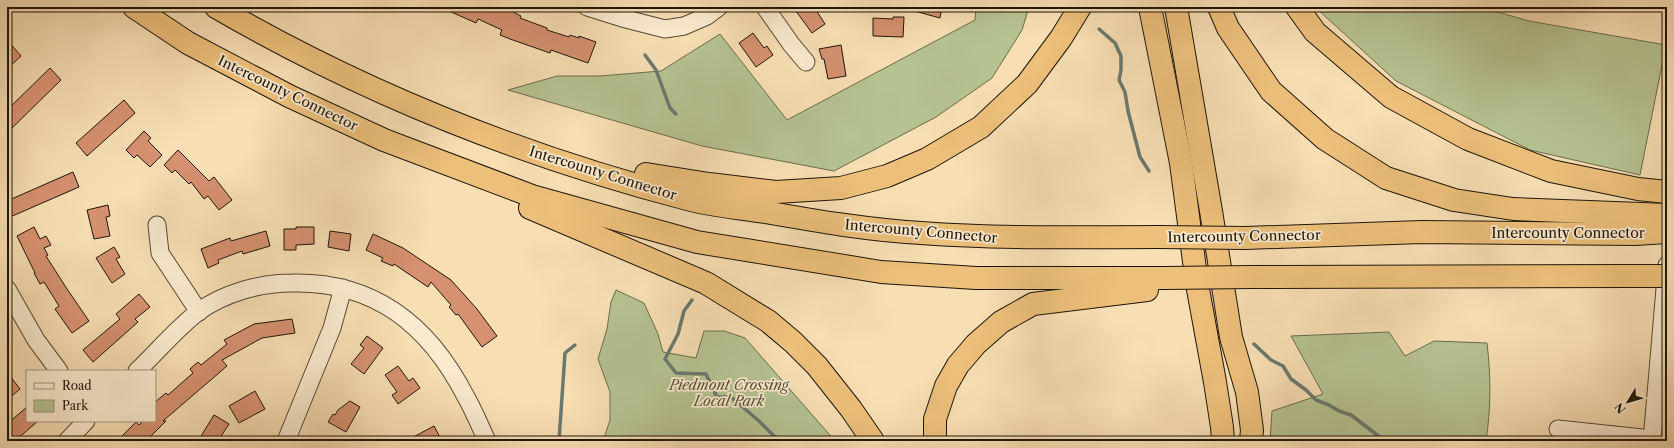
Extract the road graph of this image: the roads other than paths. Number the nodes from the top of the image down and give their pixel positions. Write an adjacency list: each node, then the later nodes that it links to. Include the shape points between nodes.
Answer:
1 (134, 7): 14 (highway, Intercounty Connector, via 188,43 289,96)
2 (216, 7): 15 (highway, Intercounty Connector, via 370,87)
3 (587, 7): 4 (street, via 665,29 684,26 707,16)
4 (719, 7)
5 (764, 7): 13 (street)
6 (1072, 7): 12 (highway)
7 (1080, 7): 12 (highway)
8 (1150, 7): 38 (highway, via 1181,163 1197,284)
9 (1176, 7): 39 (highway, via 1231,337 1247,392)
10 (1219, 7): 19 (highway, via 1228,28 1271,91 1325,139 1386,178 1454,200)
11 (1297, 7): 16 (highway, via 1315,32 1391,97 1468,139 1551,172)
12 (1061, 38): 15 (highway, via 1027,84 981,127 927,160 887,176 840,188 776,192)
13 (806, 62)
14 (384, 140): 23 (highway, Intercounty Connector, via 532,196 697,242 881,272 976,278); 36 (highway, via 521,204 706,283 768,321 817,366)
15 (550, 159): 19 (highway, Intercounty Connector, bridge, via 694,200 818,222 920,233 987,237 1245,238)
16 (1667, 192)
17 (1667, 215): 19 (highway)
18 (157, 224): 26 (street, via 160,253)
19 (1636, 224): 20 (highway, Intercounty Connector)
20 (1667, 232)
21 (1667, 265): 29 (street)
22 (1667, 276): 23 (highway, Intercounty Connector, bridge, via 1251,277)
23 (1166, 283): 37 (highway, via 1033,304 1001,322 976,344 958,365 946,386 935,419)
24 (343, 288): 26 (street, via 310,282 272,284 250,288 224,298); 34 (street, via 332,328); 35 (street, via 365,294 390,307 416,327 452,372)
25 (7, 289): 27 (street, via 36,340)
26 (199, 312): 28 (street)
27 (58, 370)
28 (138, 370)
29 (1662, 380): 32 (street)
30 (85, 422): 33 (street)
31 (1558, 429): 32 (street)
32 (1652, 440)
33 (67, 441)
34 (286, 441)
35 (487, 441)
36 (873, 441)
37 (935, 441)
38 (1223, 441)
39 (1251, 441)

